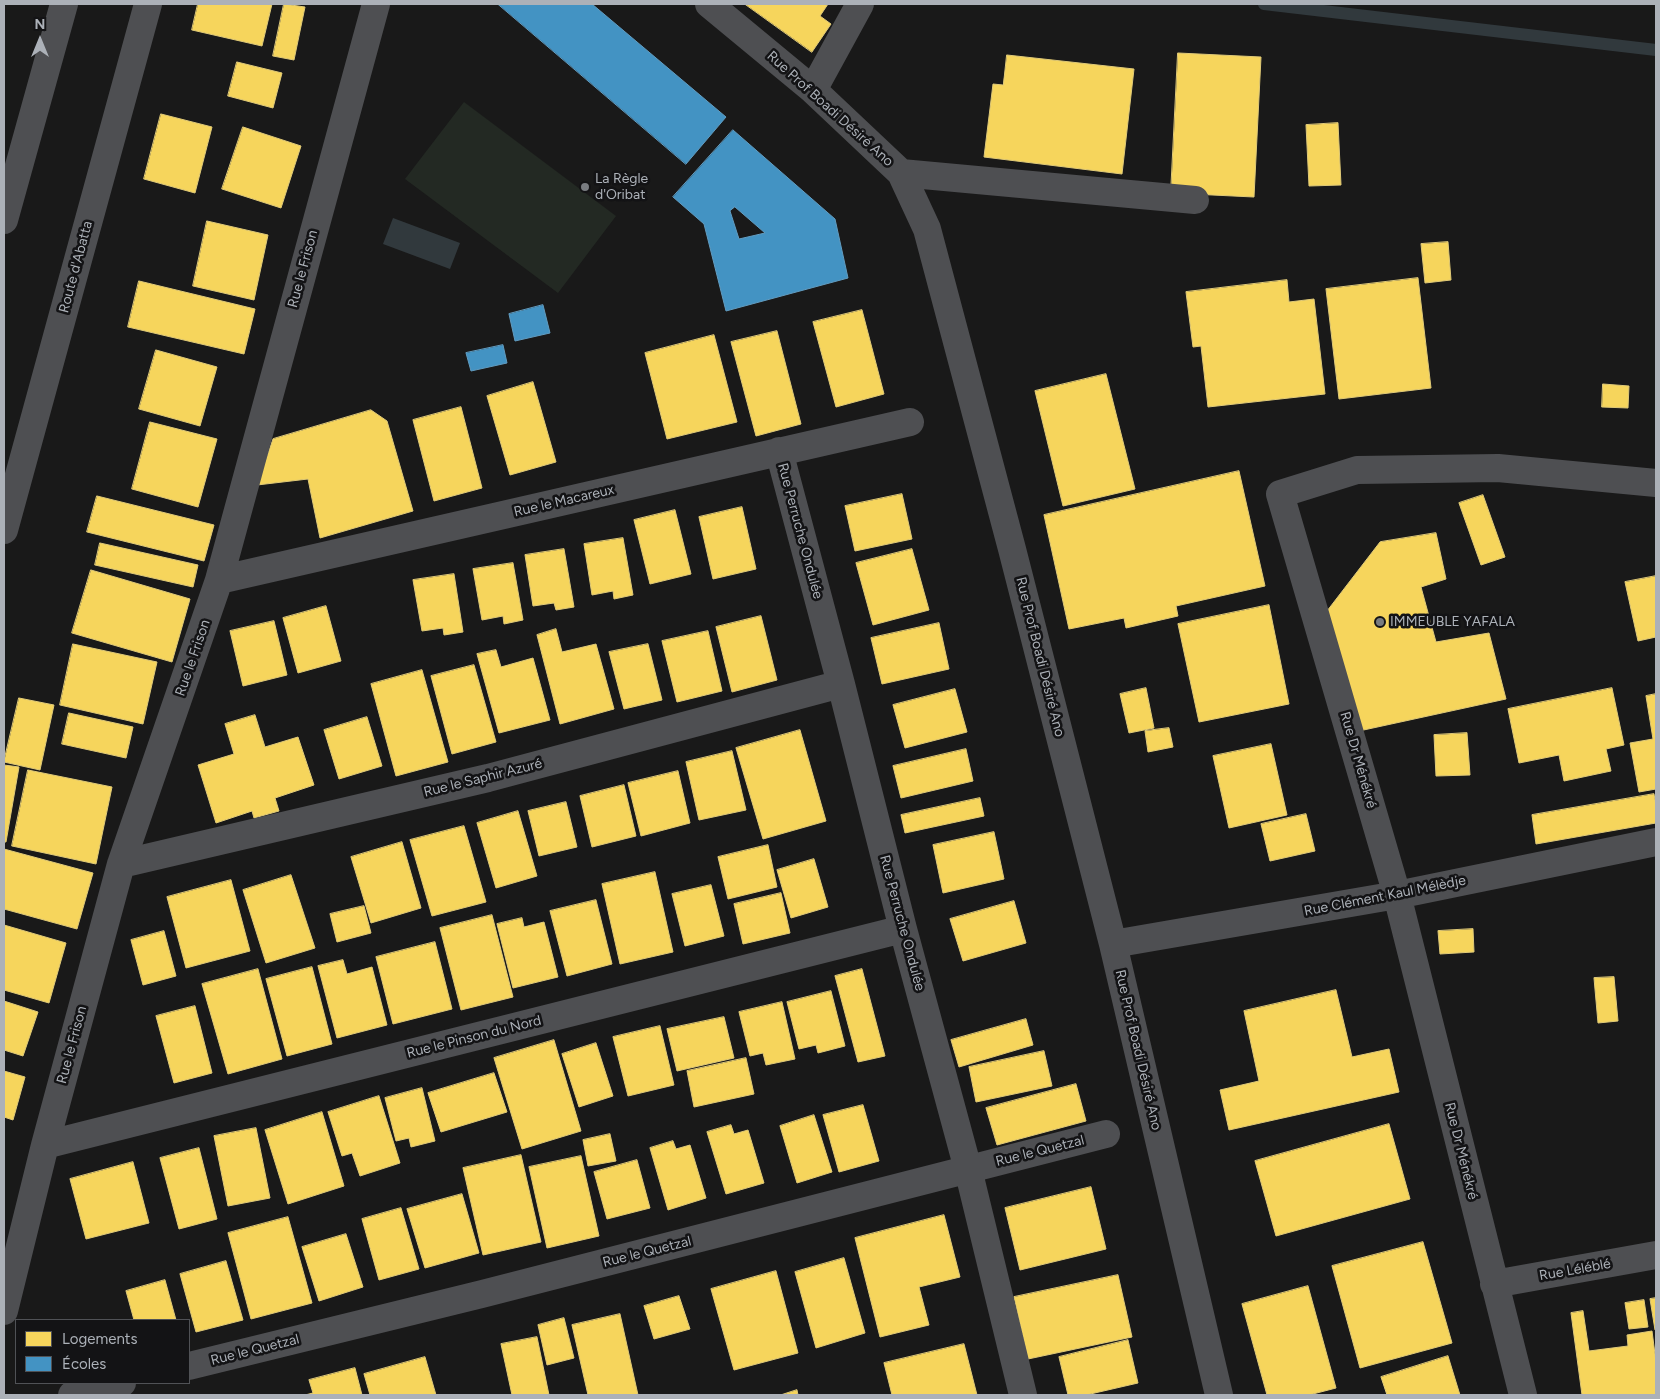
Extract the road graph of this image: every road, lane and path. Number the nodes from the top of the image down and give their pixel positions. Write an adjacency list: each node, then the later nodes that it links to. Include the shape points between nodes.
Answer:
1 (64, 4): 9 (street)
2 (148, 4): 13 (street, Route d'Abatta)
3 (376, 4): 14 (street, Rue le Frison)
4 (709, 4): 6 (street, Rue Prof Boadi Désiré Ano)
5 (860, 4): 6 (street)
6 (813, 90): 7 (street, Rue Prof Boadi Désiré Ano)
7 (901, 173): 8 (street); 20 (street, Rue Prof Boadi Désiré Ano, via 926,229)
8 (1195, 200)
9 (4, 220)
10 (910, 422): 11 (street, Rue le Macareux)
11 (779, 451): 14 (street, Rue le Macareux); 15 (street, Rue Perruche Ondulée)
12 (1656, 483): 18 (street, Rue Dr Ménékré, via 1498,468 1357,470 1280,494)
13 (4, 530)
14 (220, 580): 17 (street, Rue le Frison)
15 (842, 684): 17 (street, Rue le Saphir Azuré, via 488,778); 19 (street, Rue Perruche Ondulée)
16 (1656, 842): 18 (street, Rue Clément Kaul Mélèdje)
17 (122, 864): 22 (street, Rue le Frison)
18 (1397, 895): 20 (street, Rue Clément Kaul Mélèdje); 25 (street, Rue Dr Ménékré)
19 (903, 929): 22 (street, Rue le Pinson du Nord); 23 (street, Rue Perruche Ondulée)
20 (1113, 944): 31 (street, Rue Prof Boadi Désiré Ano)
21 (1106, 1134): 23 (street, Rue le Quetzal)
22 (45, 1145): 26 (street, Rue le Frison)
23 (968, 1169): 27 (street, Rue le Quetzal); 30 (street, Rue Perruche Ondulée)
24 (1656, 1255): 25 (street, Rue Léléblé)
25 (1494, 1284): 32 (street, Rue Dr Ménékré)
26 (4, 1311)
27 (190, 1366)
28 (118, 1384): 29 (street)
29 (72, 1395)
30 (1023, 1395)
31 (1220, 1395)
32 (1523, 1395)

